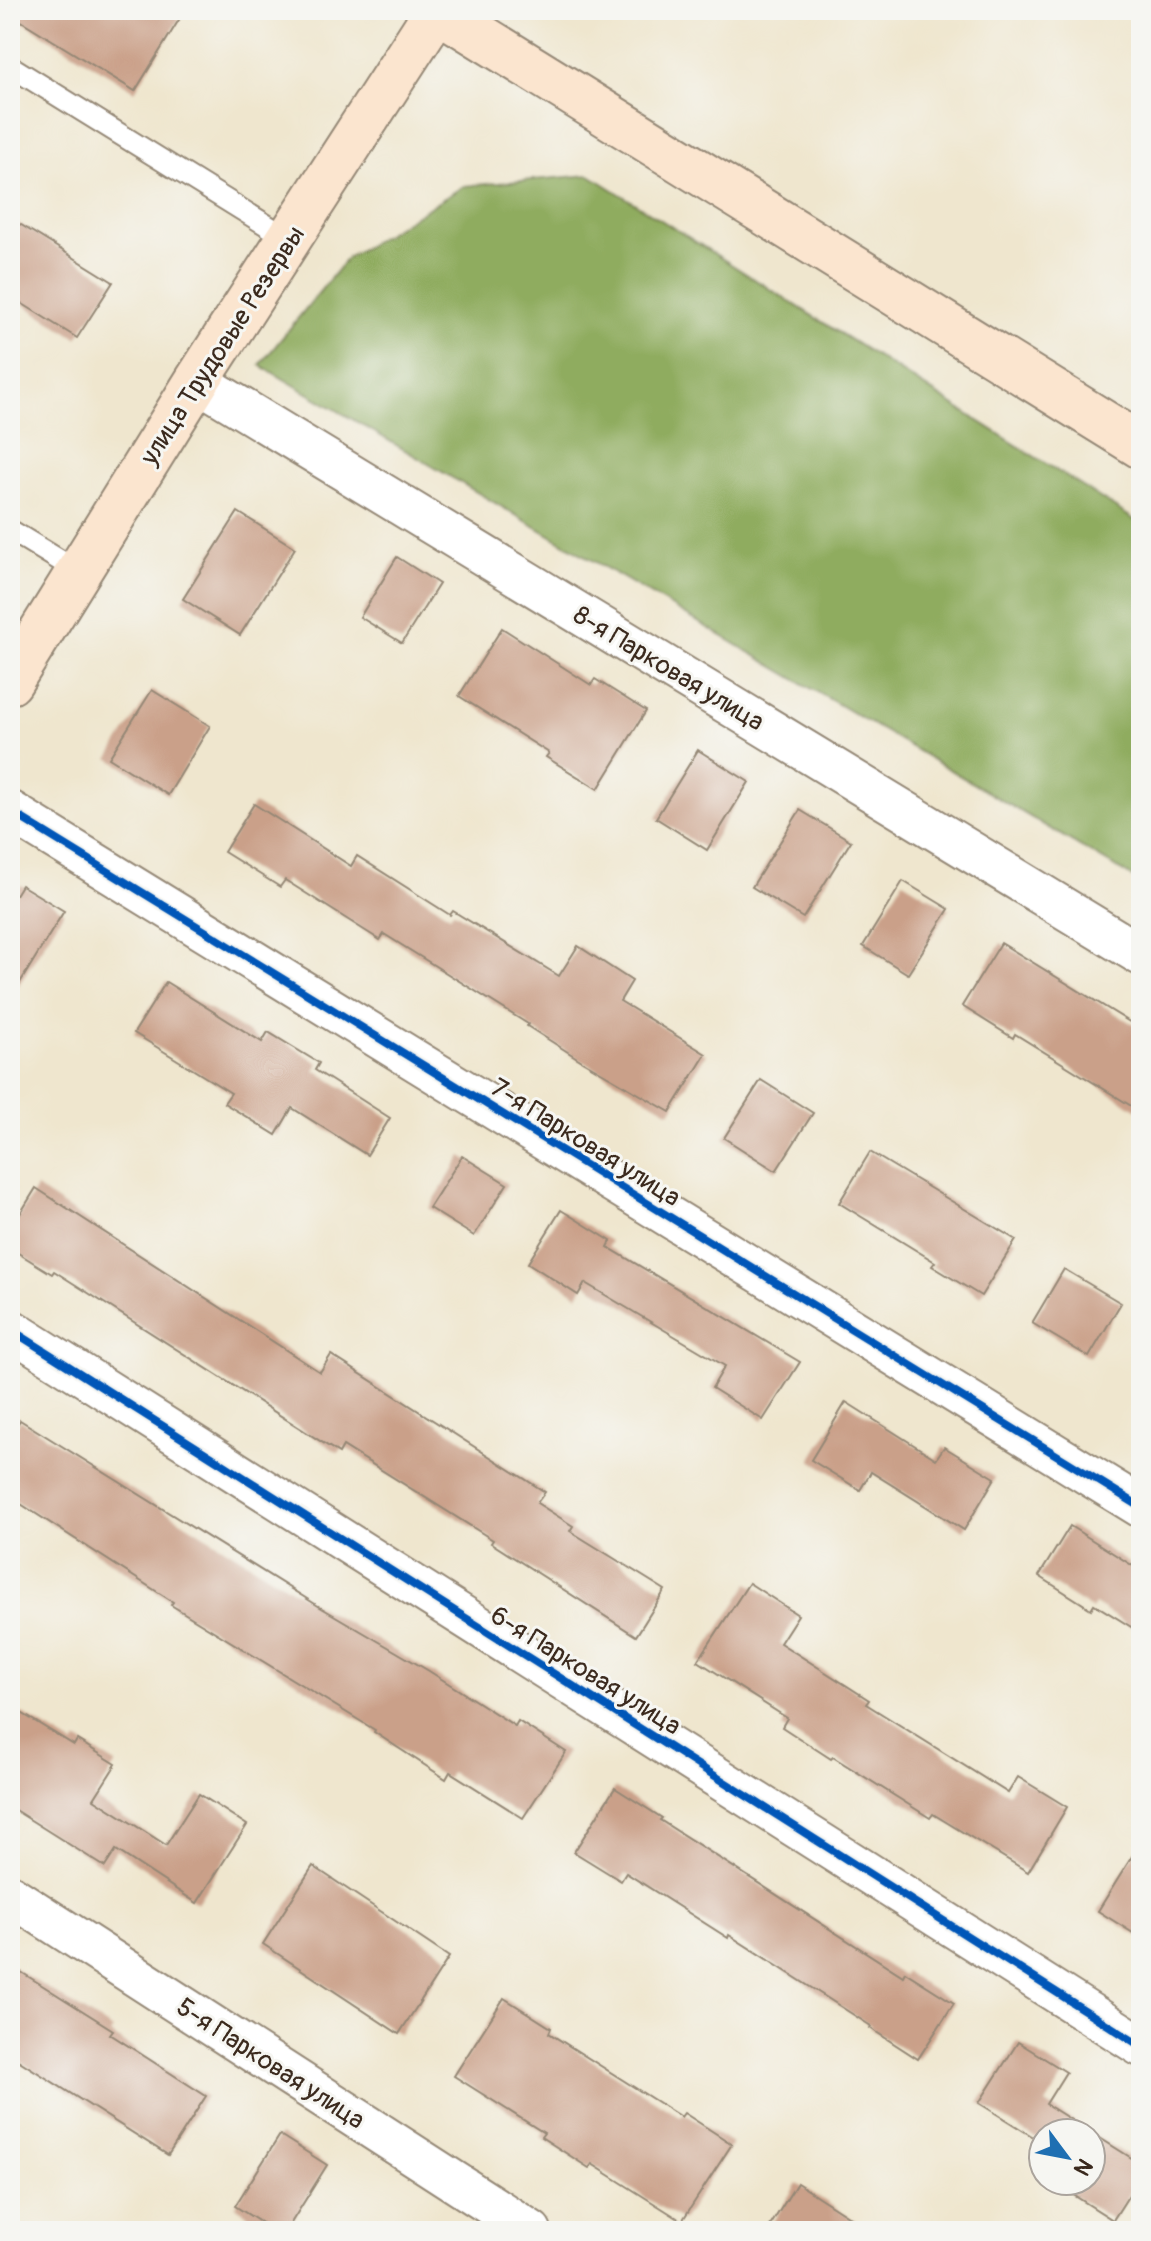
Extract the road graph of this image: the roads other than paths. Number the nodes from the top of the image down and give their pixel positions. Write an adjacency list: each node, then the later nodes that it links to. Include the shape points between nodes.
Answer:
1 (438, 10): 3 (main road, улица Трудовые Резервы); 5 (main road)
2 (10, 66): 3 (lane)
3 (289, 239): 4 (main road, улица Трудовые Резервы)
4 (197, 381): 7 (main road, улица Трудовые Резервы); 10 (street, 8-я Парковая улица)
5 (1141, 446)
6 (10, 530): 7 (lane)
7 (79, 572): 8 (main road, улица Трудовые Резервы)
8 (10, 682)
9 (10, 811): 12 (street, 7-я Парковая улица)
10 (1141, 955)
11 (10, 1329): 14 (street, 6-я Парковая улица)
12 (1141, 1507)
13 (10, 1895): 15 (street, 5-я Парковая улица)
14 (1141, 2046)
15 (531, 2231)

